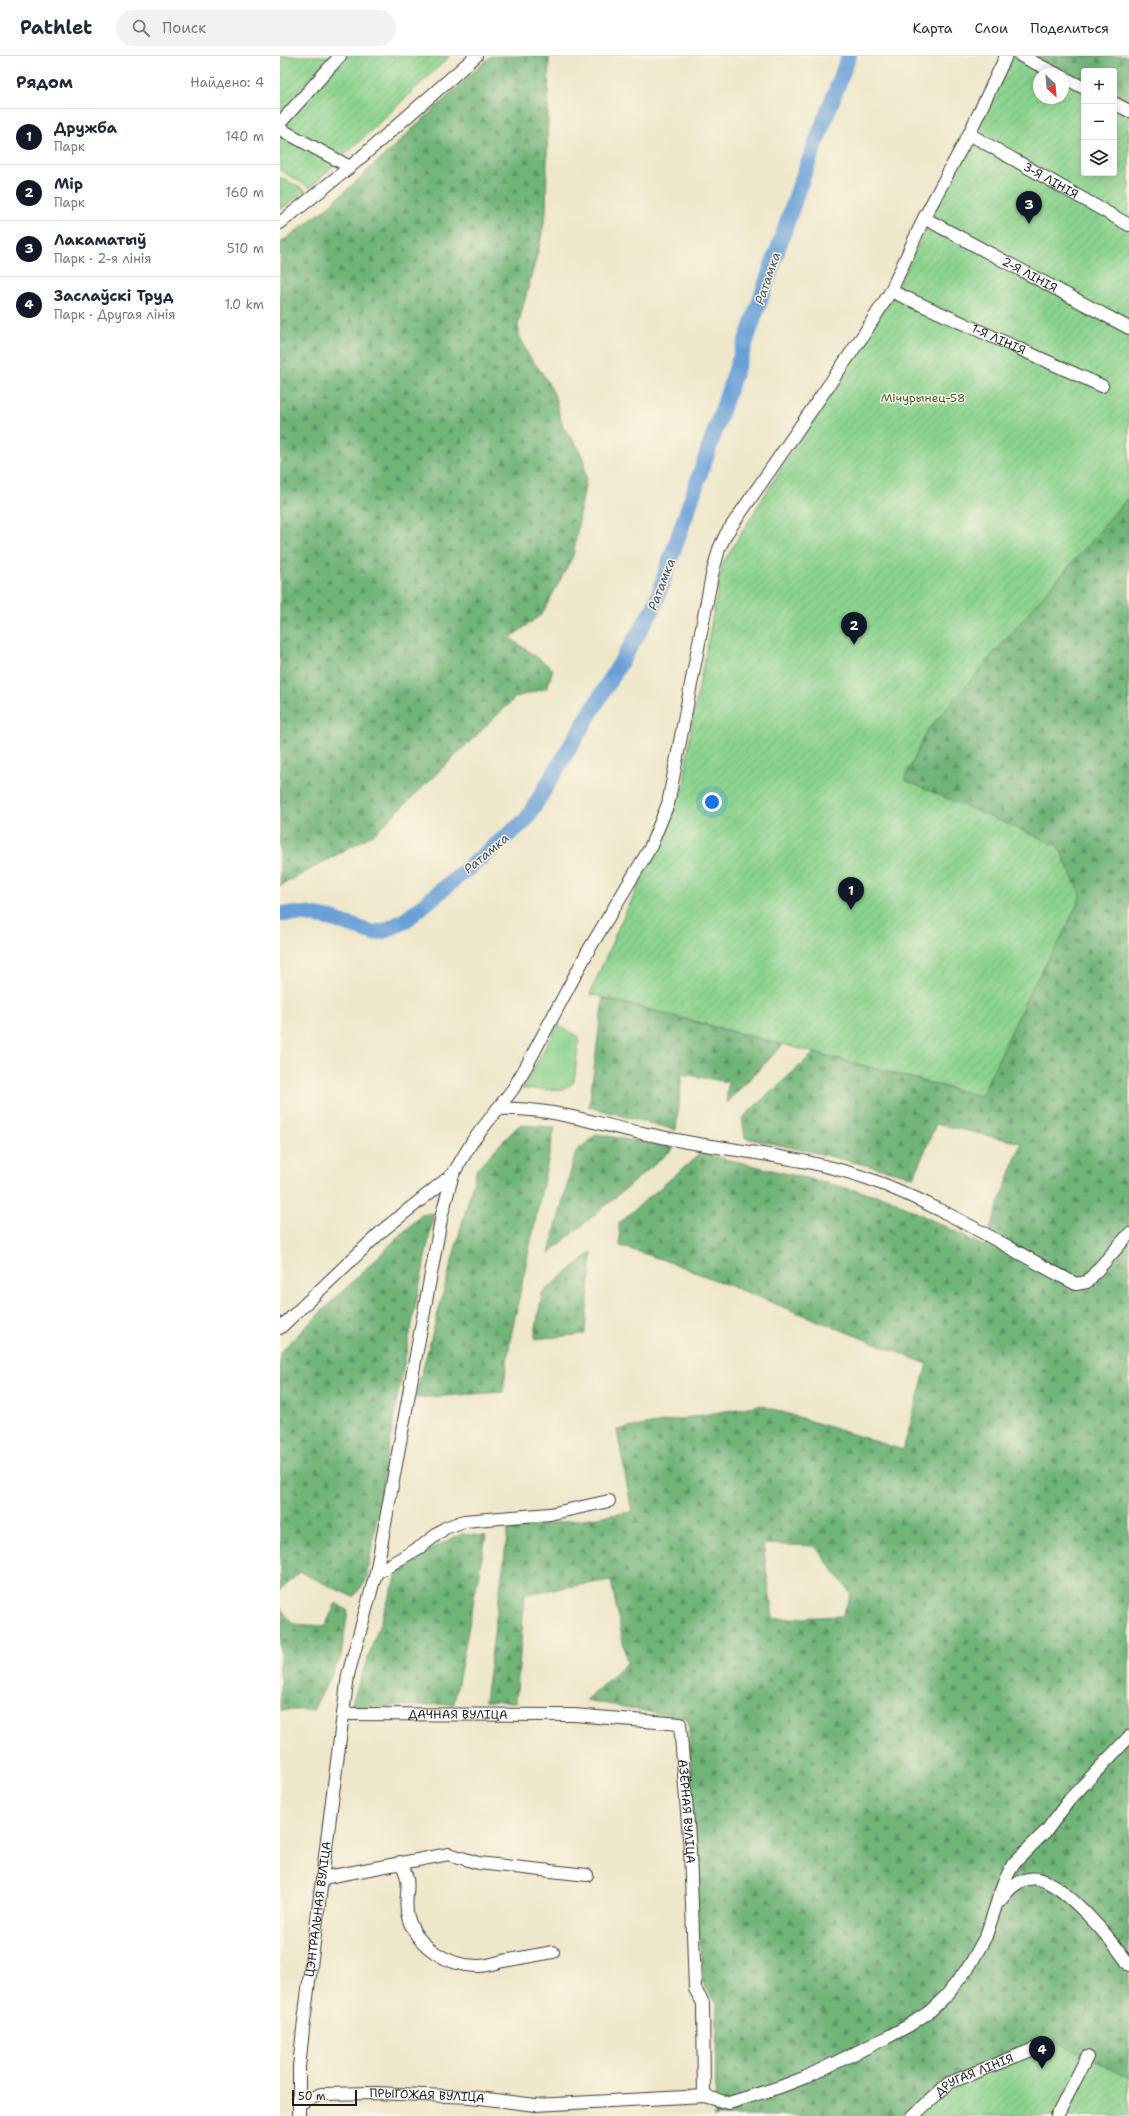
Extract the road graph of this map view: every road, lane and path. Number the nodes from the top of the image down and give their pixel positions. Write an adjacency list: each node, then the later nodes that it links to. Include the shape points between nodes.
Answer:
1 (340, 56): 10 (street)
2 (476, 56): 13 (street)
3 (1006, 56): 12 (street)
4 (1021, 56): 5 (street)
5 (1045, 68)
6 (1069, 80): 7 (street)
7 (1081, 86)
8 (1116, 104): 9 (street)
9 (1129, 110)
10 (280, 123)
11 (280, 129): 13 (street)
12 (971, 135): 14 (street); 16 (street, 3-Я ЛІНІЯ)
13 (350, 167): 15 (street)
14 (927, 220): 17 (street); 18 (street, 2-Я ЛІНІЯ)
15 (280, 223)
16 (1129, 225)
17 (893, 291): 19 (street, 1-Я ЛІНІЯ); 20 (street, via 726,534 712,575 668,804 658,831 588,951 527,1065)
18 (1129, 328)
19 (1102, 386)
20 (498, 1109): 21 (street, via 472,1142); 22 (street, via 521,1108 716,1147 796,1159 837,1169 885,1185 962,1222 1076,1284 1087,1282)
21 (453, 1174): 23 (street, via 383,1230); 25 (street, ЦЭНТРАЛЬНАЯ ВУЛІЦА, via 442,1214)
22 (1129, 1234)
23 (280, 1328)
24 (609, 1501): 25 (street, via 550,1514 464,1521 445,1528 422,1546)
25 (376, 1573): 26 (street, ЦЭНТРАЛЬНАЯ ВУЛІЦА, via 348,1675)
26 (343, 1714): 27 (street, ДАЧНАЯ ВУЛІЦА); 31 (street, ЦЭНТРАЛЬНАЯ ВУЛІЦА)
27 (574, 1715): 37 (street, АЗЁРНАЯ ВУЛІЦА, via 680,1724 690,1850 695,1989 703,2003)
28 (1129, 1737): 32 (street, via 1070,1799 1047,1830 1012,1864)
29 (400, 1862): 30 (street, via 449,1854 478,1863); 31 (street); 33 (street, via 408,1878 407,1912 410,1923 418,1937 446,1959 478,1966)
30 (587, 1875)
31 (322, 1878): 38 (street, ЦЭНТРАЛЬНАЯ ВУЛІЦА, via 299,2067)
32 (998, 1904): 34 (street, via 1017,1882 1030,1878 1054,1883 1089,1916); 37 (street, ПРЫГОЖАЯ ВУЛІЦА, via 986,1936 970,1965 947,1995 929,2012 908,2026 806,2077 780,2087 729,2103)
33 (554, 1952)
34 (1129, 1965)
35 (1044, 2045): 40 (street, ДРУГАЯ ЛІНІЯ, via 949,2083)
36 (1087, 2057): 41 (street)
37 (704, 2096): 38 (street, ПРЫГОЖАЯ ВУЛІЦА, via 535,2105 472,2097 375,2093 321,2094)
38 (300, 2103): 39 (street, ЦЭНТРАЛЬНАЯ ВУЛІЦА)
39 (299, 2116)
40 (913, 2116)
41 (1057, 2116)

